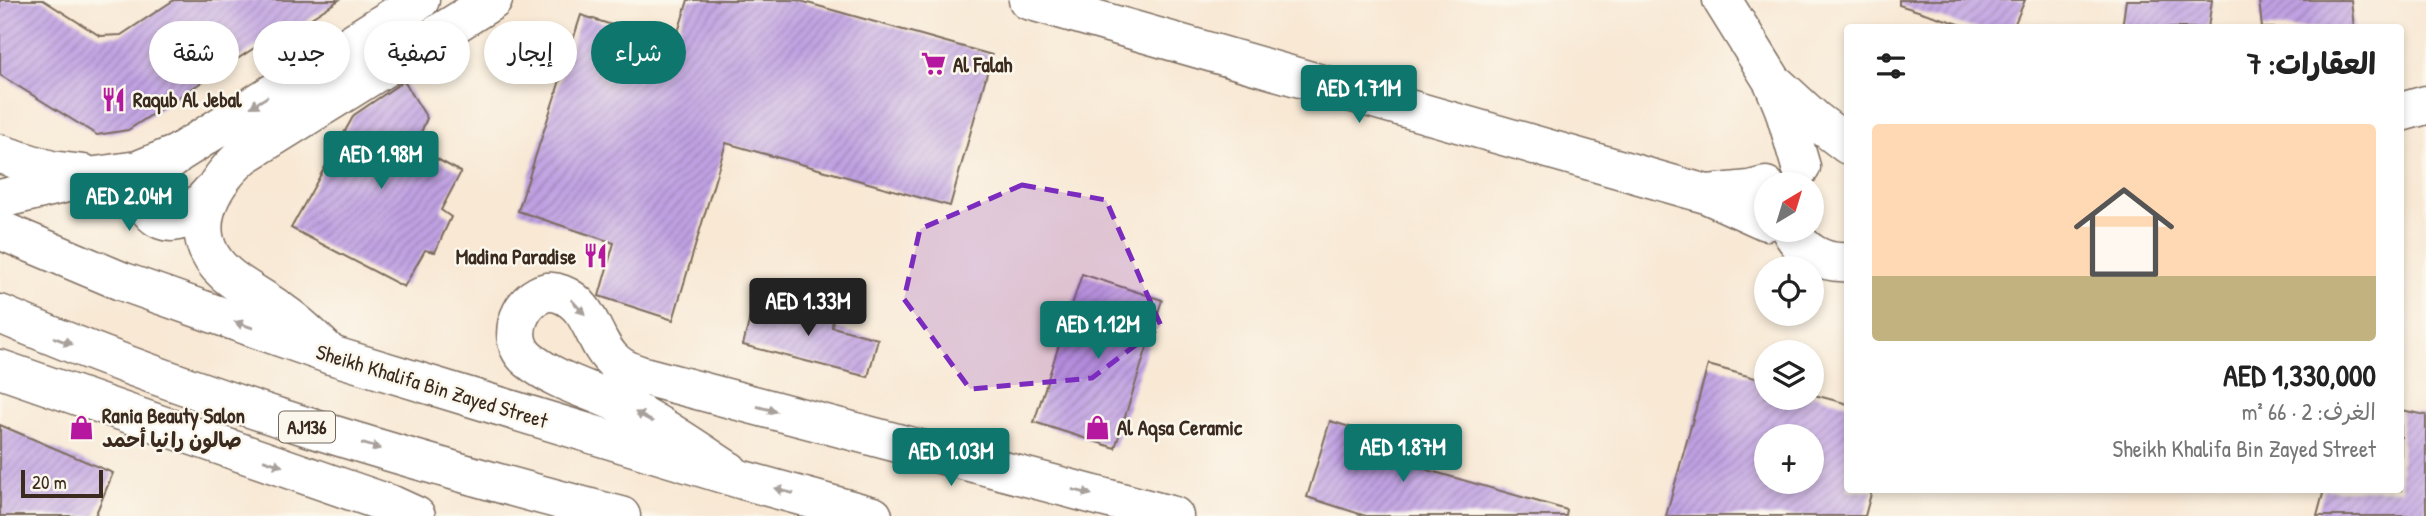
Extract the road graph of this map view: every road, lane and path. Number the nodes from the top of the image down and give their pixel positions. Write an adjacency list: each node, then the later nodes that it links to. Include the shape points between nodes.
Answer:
1 (420, 0): 11 (street, one-way to 11)
2 (493, 0): 16 (street, via 244,155)
3 (1028, 0): 17 (street)
4 (1722, 0): 5 (street)
5 (1773, 82): 8 (street); 12 (street, via 1784,109)
6 (2426, 105): 7 (street)
7 (2404, 112)
8 (1844, 142)
9 (1844, 151): 13 (street, via 1823,153)
10 (0, 154): 14 (street, via 51,170)
11 (177, 154): 14 (street, via 138,170); 16 (street, via 147,181 144,191 149,210 156,217 176,221)
12 (1785, 172)
13 (1795, 172)
14 (96, 176): 18 (street)
15 (1754, 189): 17 (street)
16 (211, 192): 24 (street, via 203,236 217,265 286,314)
17 (1706, 194): 19 (street)
18 (0, 199)
19 (1754, 217)
20 (0, 230): 24 (street, Sheikh Khalifa Bin Zayed Street, one-way to 20, via 121,281)
21 (1797, 242): 22 (street, via 1826,261)
22 (1844, 262)
23 (0, 314): 28 (street, AJ136, one-way to 28, via 137,369 279,418)
24 (331, 355): 26 (street, Sheikh Khalifa Bin Zayed Street)
25 (0, 369): 27 (street, one-way to 27)
26 (743, 480): 29 (street, Sheikh Khalifa Bin Zayed Street, one-way to 26); 30 (street, one-way to 30, via 651,421 528,359 514,336 524,308 551,292 571,298 590,320 606,354 640,375)
27 (399, 512)
28 (621, 516)
29 (873, 516)
30 (1174, 516)

